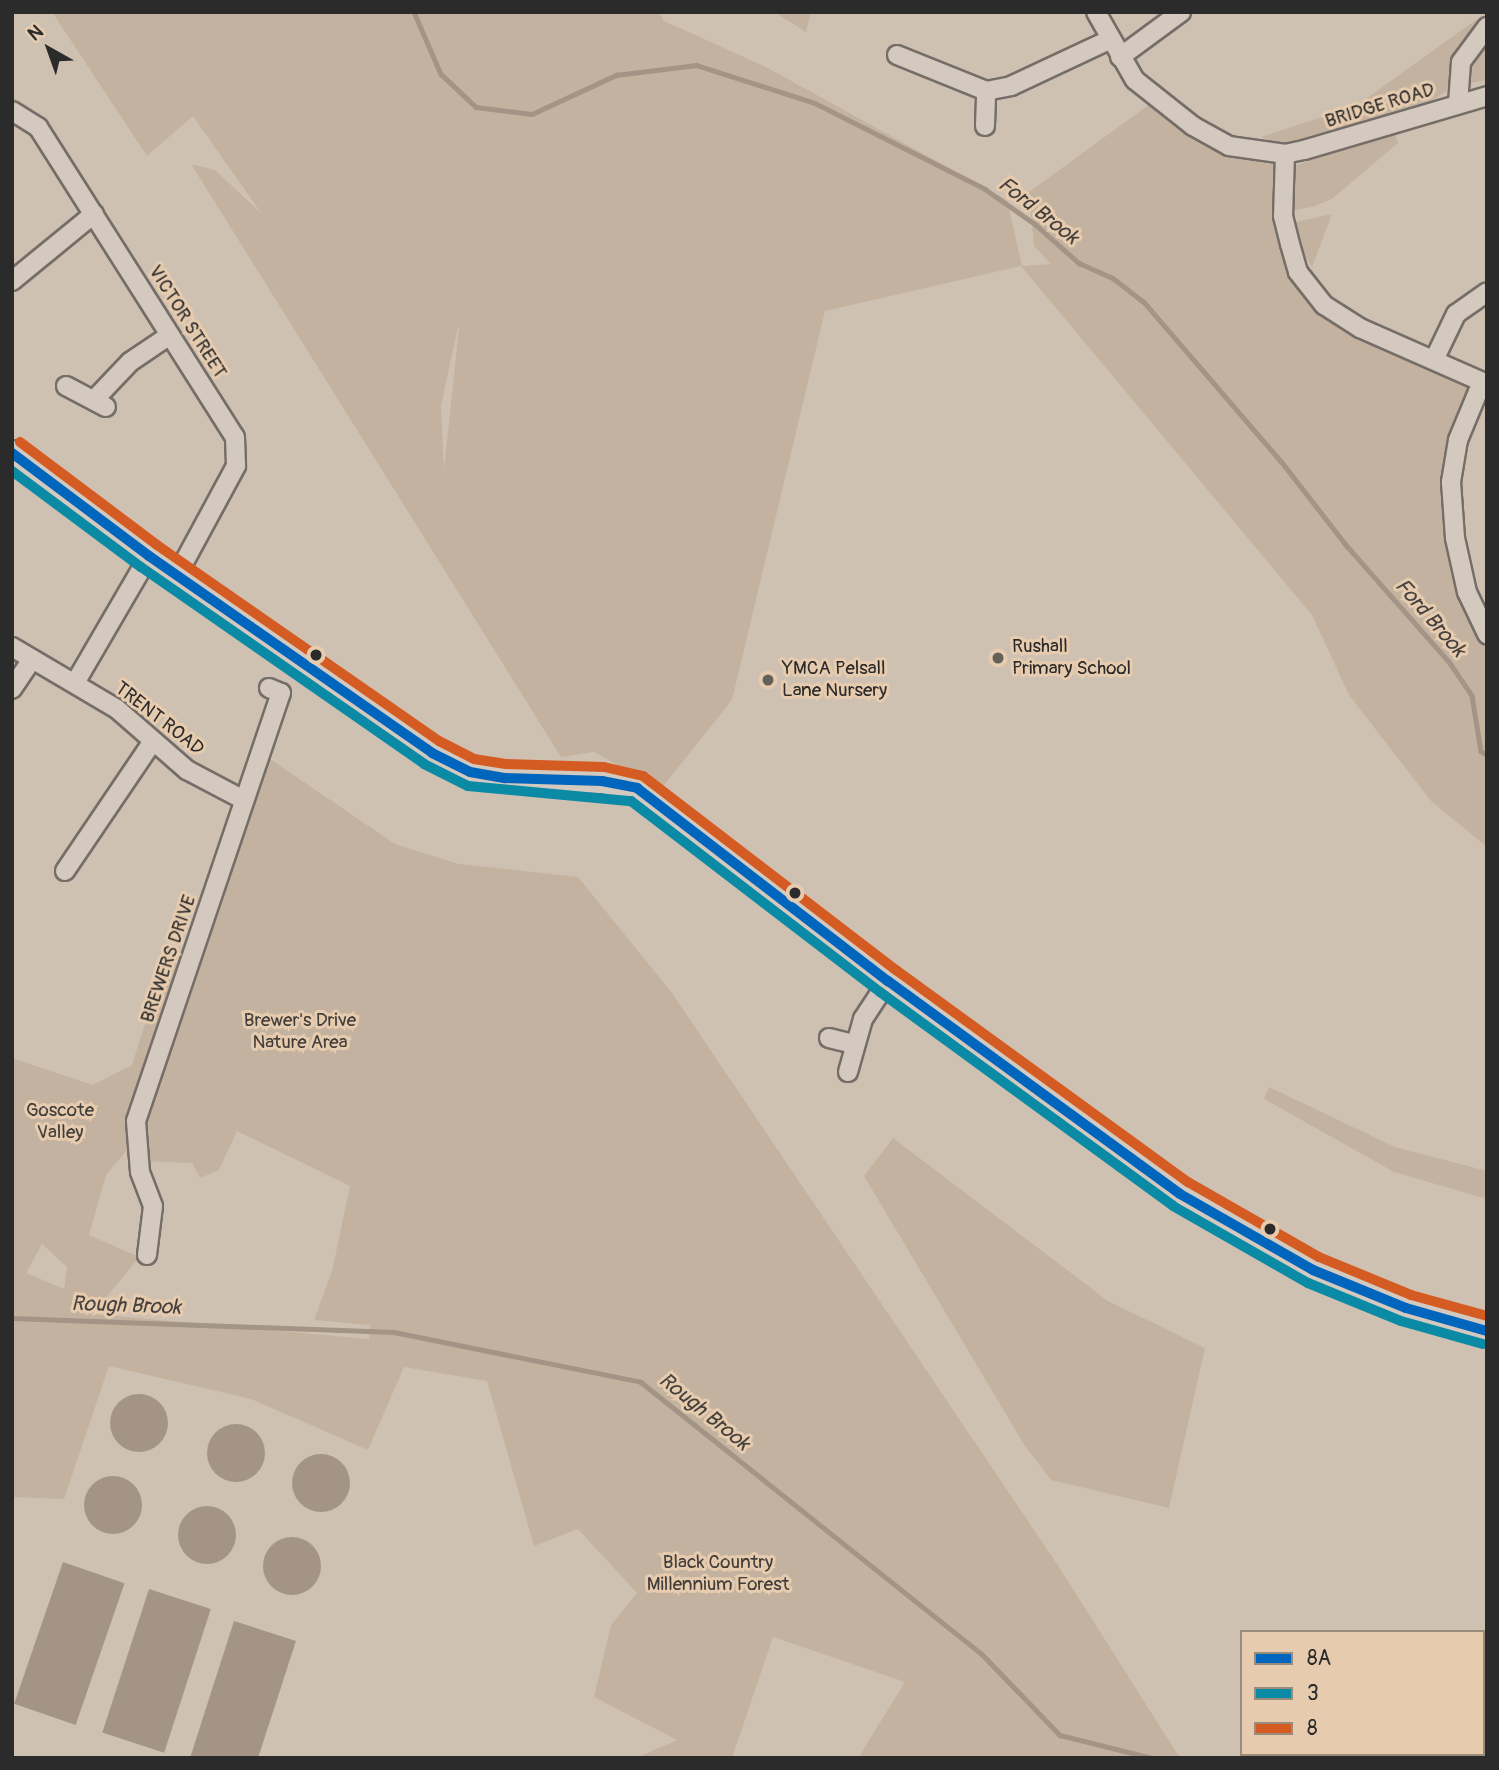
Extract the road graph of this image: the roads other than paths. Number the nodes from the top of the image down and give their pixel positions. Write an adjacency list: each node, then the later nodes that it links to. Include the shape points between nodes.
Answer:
1 (1096, 12): 4 (street)
2 (1181, 12): 6 (street)
3 (1487, 27): 9 (street, via 1461,62)
4 (1109, 40): 6 (street); 7 (street, via 1011,86)
5 (898, 53): 7 (street)
6 (1119, 57): 12 (street, via 1147,91 1217,140)
7 (986, 91): 11 (street)
8 (1487, 96): 9 (street, BRIDGE ROAD)
9 (1458, 104): 12 (street, BRIDGE ROAD)
10 (12, 111): 13 (street, VICTOR STREET, via 38,127)
11 (985, 126)
12 (1285, 154): 17 (street, via 1283,216 1298,272 1310,289 1324,305 1360,328)
13 (94, 214): 14 (street); 16 (street, VICTOR STREET)
14 (12, 281)
15 (1487, 292): 17 (street, via 1456,314)
16 (170, 335): 19 (street, via 130,362 100,403); 22 (street, VICTOR STREET, via 235,437 236,466)
17 (1434, 360): 18 (street)
18 (1484, 383): 23 (street, via 1458,440 1451,482 1461,565)
19 (66, 386)
20 (12, 453): 21 (main road)
21 (149, 556): 22 (main road); 26 (street)
22 (177, 575): 32 (main road, via 432,753 470,772 524,780 601,781 637,788)
23 (1487, 634)
24 (12, 647): 25 (street, TRENT ROAD)
25 (32, 659): 26 (street, TRENT ROAD); 28 (street)
26 (75, 683): 29 (street, TRENT ROAD, via 117,709)
27 (269, 688): 30 (street, BREWERS DRIVE, via 281,693)
28 (12, 689)
29 (153, 741): 30 (street, TRENT ROAD, via 187,770); 31 (street, via 109,820)
30 (244, 800): 36 (street, BREWERS DRIVE, via 136,1121 140,1172 153,1206)
31 (65, 871)
32 (888, 981): 34 (street); 37 (main road, via 1180,1194 1313,1270 1406,1308)
33 (829, 1038): 34 (street)
34 (853, 1044): 35 (street)
35 (848, 1072)
36 (147, 1255)
37 (1487, 1331)

